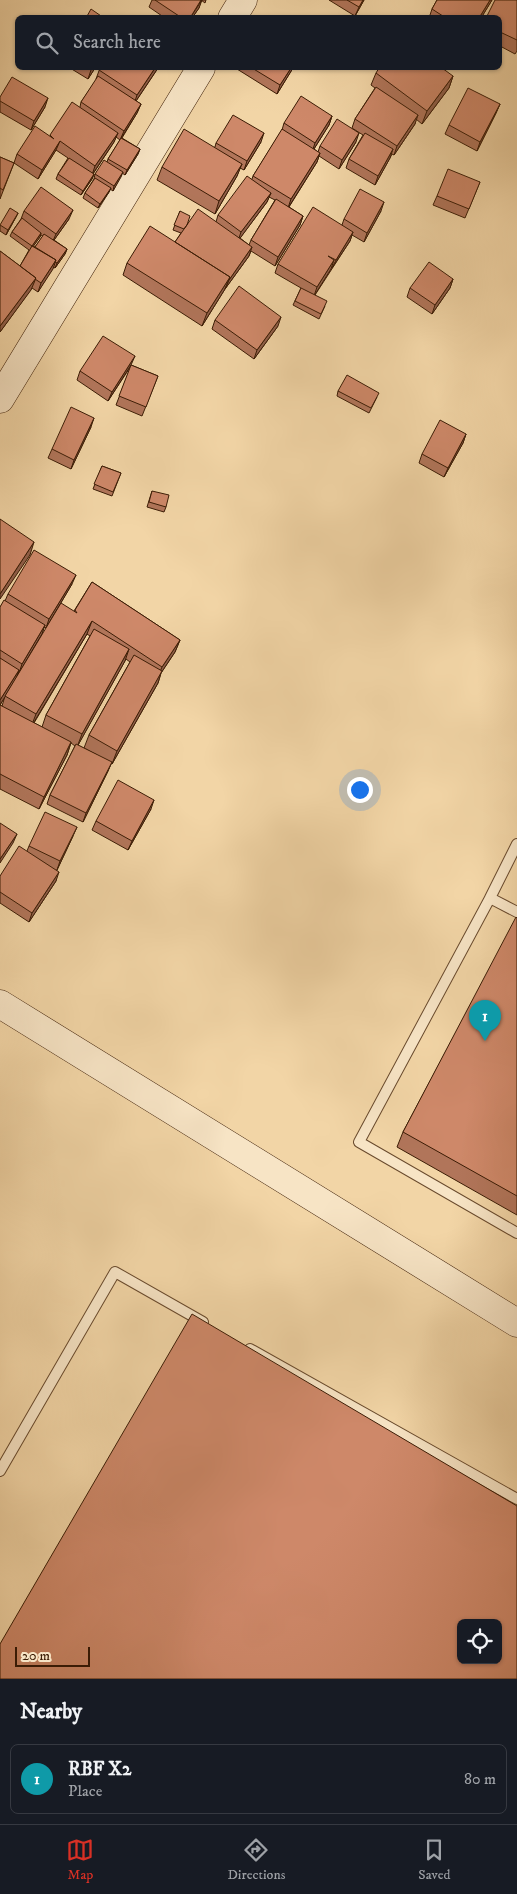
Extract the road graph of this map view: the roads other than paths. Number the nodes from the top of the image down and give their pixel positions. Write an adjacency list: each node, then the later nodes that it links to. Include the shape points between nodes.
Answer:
1 (243, 0): 2 (street)
2 (234, 15)
3 (200, 70): 4 (street)
4 (0, 398)
5 (517, 844): 6 (lane)
6 (490, 898): 7 (lane); 9 (lane, via 359,1142)
7 (517, 912)
8 (0, 1004): 10 (street)
9 (517, 1233)
10 (517, 1323)
11 (209, 1326): 13 (lane, via 115,1272)
12 (243, 1345): 14 (lane)
13 (0, 1471)
14 (517, 1499)

